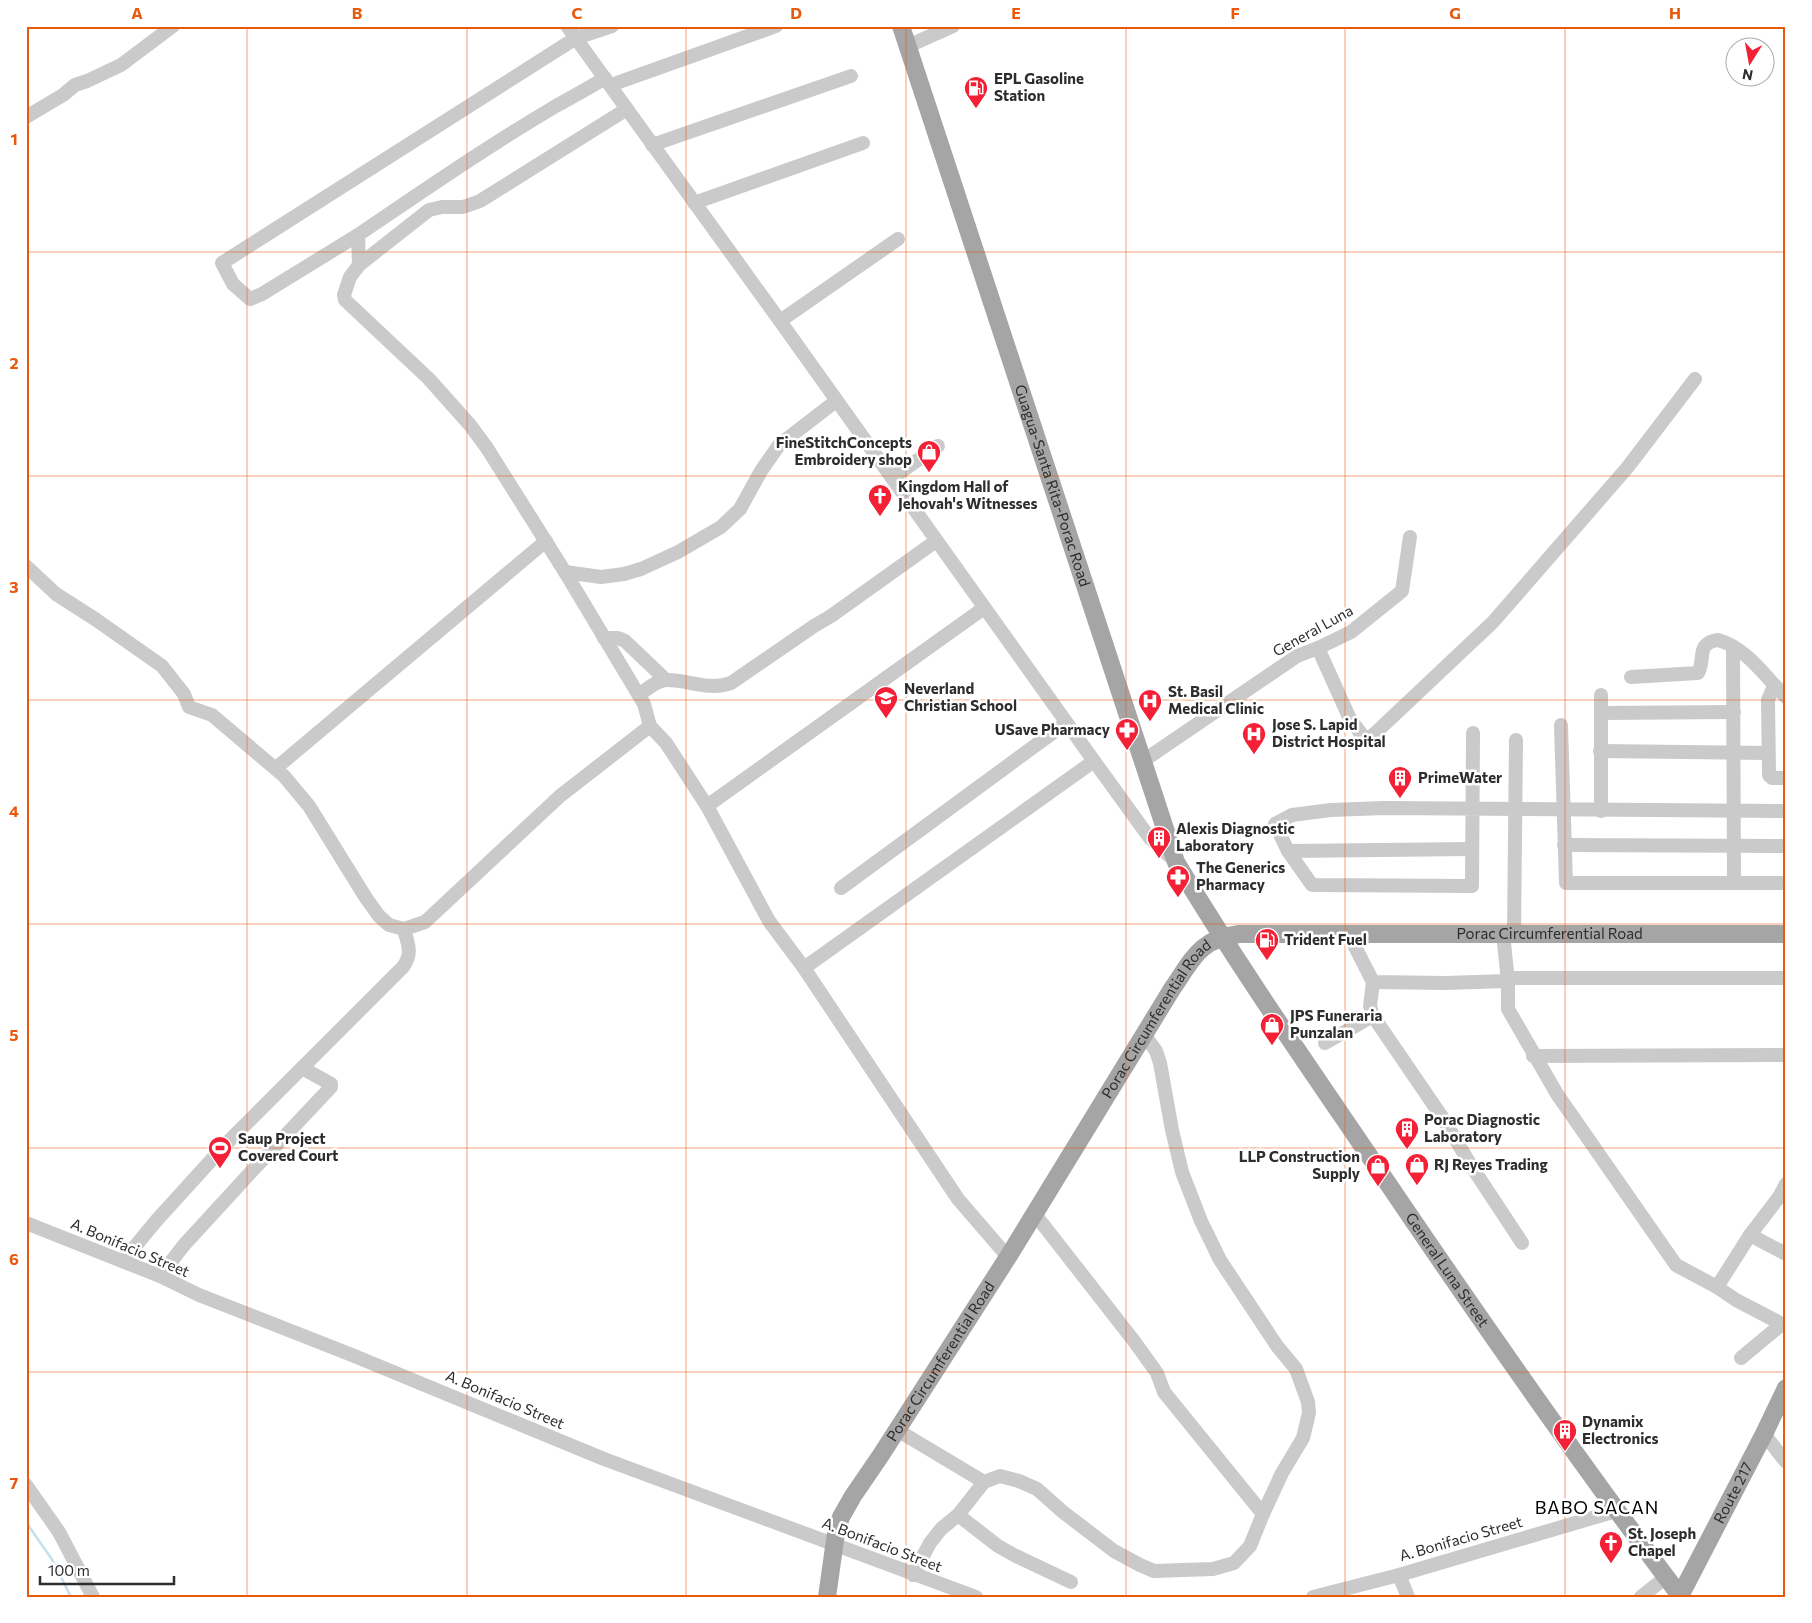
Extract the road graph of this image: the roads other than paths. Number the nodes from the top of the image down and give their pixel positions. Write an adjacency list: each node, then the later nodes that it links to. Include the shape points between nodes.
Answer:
1 (173, 26): 12 (street, via 121,65 75,85)
2 (567, 26): 7 (street)
3 (612, 26): 7 (street)
4 (776, 26): 10 (street)
5 (901, 26): 8 (main road, Guagua-Santa Rita-Porac Road)
6 (953, 26): 8 (street)
7 (576, 38): 10 (street); 16 (street, via 222,263 234,284 250,299)
8 (908, 46): 49 (main road, Guagua-Santa Rita-Porac Road)
9 (851, 76): 14 (street)
10 (608, 82): 11 (street); 16 (street, via 557,106)
11 (627, 108): 14 (street); 18 (street, via 480,201 463,207 428,210)
12 (26, 117)
13 (863, 143): 15 (street)
14 (652, 146): 15 (street)
15 (694, 203): 19 (street)
16 (358, 235): 18 (street)
17 (898, 238): 19 (street)
18 (359, 265): 25 (street, via 350,277 345,300 429,379 470,425)
19 (780, 321): 21 (street)
20 (1694, 379): 32 (street, via 1615,482 1493,622 1370,738 1365,738 1350,719)
21 (836, 401): 23 (street); 28 (street, via 779,445 740,509 721,527 642,569 601,577)
22 (938, 446): 23 (street)
23 (892, 478): 26 (street)
24 (1410, 536): 32 (street, General Luna, via 1402,592 1351,632)
25 (546, 541): 28 (street); 51 (street)
26 (936, 541): 29 (street); 34 (street, via 731,683 712,686)
27 (26, 566): 51 (street, via 56,594 162,666 184,694 189,706 212,715)
28 (565, 572): 30 (street)
29 (984, 608): 41 (street); 53 (street)
30 (604, 638): 34 (street, via 625,641); 36 (street)
31 (1734, 647): 33 (street, via 1720,640 1709,642 1702,651 1698,672); 35 (street, via 1752,660); 39 (street)
32 (1318, 648): 49 (street, General Luna, via 1297,656)
33 (1631, 677)
34 (666, 680): 36 (street)
35 (1774, 686): 38 (street); 48 (street, via 1768,700)
36 (639, 695): 43 (street)
37 (1601, 695): 40 (street)
38 (1786, 697)
39 (1734, 712): 40 (street); 47 (street)
40 (1601, 713): 46 (street)
41 (1066, 723): 50 (street); 68 (street)
42 (1561, 725): 56 (street)
43 (650, 726): 53 (street, via 666,743); 69 (street, via 560,796 424,922)
44 (1473, 733): 54 (street)
45 (1516, 740): 55 (street)
46 (1600, 751): 47 (street); 57 (street)
47 (1734, 753): 48 (street); 58 (street)
48 (1768, 753): 52 (street, via 1769,776)
49 (1143, 760): 65 (main road, Guagua-Santa Rita-Porac Road)
50 (1094, 761): 65 (street, via 1150,837); 74 (street)
51 (276, 768): 69 (street, via 309,806 379,916 389,925)
52 (1786, 778)
53 (707, 806): 74 (street, via 769,921)
54 (1472, 809): 55 (street); 63 (street); 64 (street, via 1384,808 1292,815 1275,824)
55 (1515, 810): 56 (street); 71 (street)
56 (1564, 810): 57 (street); 60 (street)
57 (1601, 811): 58 (street)
58 (1733, 811): 59 (street); 61 (street)
59 (1786, 811)
60 (1564, 845): 61 (street); 66 (street, via 1567,884)
61 (1734, 846): 62 (street); 66 (street)
62 (1786, 846)
63 (1472, 849): 64 (street); 64 (street, via 1472,886 1312,885)
64 (1288, 851)
65 (1176, 862): 73 (main road, Guagua-Santa Rita-Porac Road)
66 (1734, 883): 67 (street)
67 (1786, 883)
68 (841, 888)
69 (404, 929): 83 (street, via 409,958)
70 (1348, 933): 71 (main road, Porac Circumferential Road); 73 (main road, Porac Circumferential Road); 77 (street)
71 (1509, 934): 72 (main road, Porac Circumferential Road); 76 (street)
72 (1786, 934)
73 (1221, 937): 79 (main road, Porac Circumferential Road, via 1199,952); 102 (main road, General Luna Street, via 1483,1324)
74 (804, 968): 91 (street, via 958,1199)
75 (1786, 978): 76 (street)
76 (1508, 980): 77 (street); 82 (street, via 1508,1009)
77 (1373, 982): 78 (street, via 1370,1006)
78 (1374, 1016): 80 (street); 89 (street)
79 (1144, 1034): 86 (main road, Porac Circumferential Road); 103 (street, via 1156,1051 1160,1064 1182,1172 1201,1221 1220,1260 1296,1369 1308,1402 1303,1438)
80 (1325, 1043)
81 (1786, 1055): 82 (street)
82 (1533, 1056): 94 (street, via 1676,1265)
83 (302, 1068): 92 (street, via 225,1145); 93 (street, via 331,1084 331,1087 184,1245)
84 (1786, 1184): 85 (street)
85 (1782, 1198): 88 (street)
86 (1034, 1213): 91 (main road, Porac Circumferential Road); 103 (street, via 1158,1373 1164,1392)
87 (26, 1223): 92 (street, A. Bonifacio Street)
88 (1750, 1235): 90 (street); 94 (street)
89 (1522, 1243)
90 (1786, 1254)
91 (1008, 1257): 97 (main road, Porac Circumferential Road)
92 (123, 1261): 93 (street, A. Bonifacio Street)
93 (160, 1276): 105 (street, A. Bonifacio Street, via 199,1295 352,1354 604,1459)
94 (1717, 1287): 95 (street, via 1782,1324)
95 (1741, 1358)
96 (1786, 1388): 98 (main road, Route 217)
97 (897, 1430): 100 (street); 105 (main road, Porac Circumferential Road, via 850,1501 838,1526)
98 (1764, 1434): 99 (street); 116 (main road, Route 217)
99 (1786, 1462)
100 (984, 1482): 103 (street, via 1000,1476 1037,1489 1114,1550 1154,1570 1213,1569 1234,1563 1250,1546); 104 (street)
101 (26, 1485): 110 (street, via 59,1532)
102 (1616, 1511): 106 (street, A. Bonifacio Street); 108 (main road, General Luna Street)
103 (1263, 1514)
104 (958, 1515): 107 (street, via 941,1528); 109 (street, via 998,1546)
105 (834, 1544): 107 (street, A. Bonifacio Street); 111 (main road, Porac Circumferential Road)
106 (1399, 1574): 113 (street, A. Bonifacio Street); 114 (street)
107 (913, 1575): 112 (street, A. Bonifacio Street)
108 (1666, 1577): 115 (street); 116 (main road, General Luna Street)
109 (1070, 1582)
110 (93, 1597)
111 (827, 1597)
112 (976, 1597)
113 (1313, 1597)
114 (1408, 1597)
115 (1641, 1597)
116 (1680, 1597)

